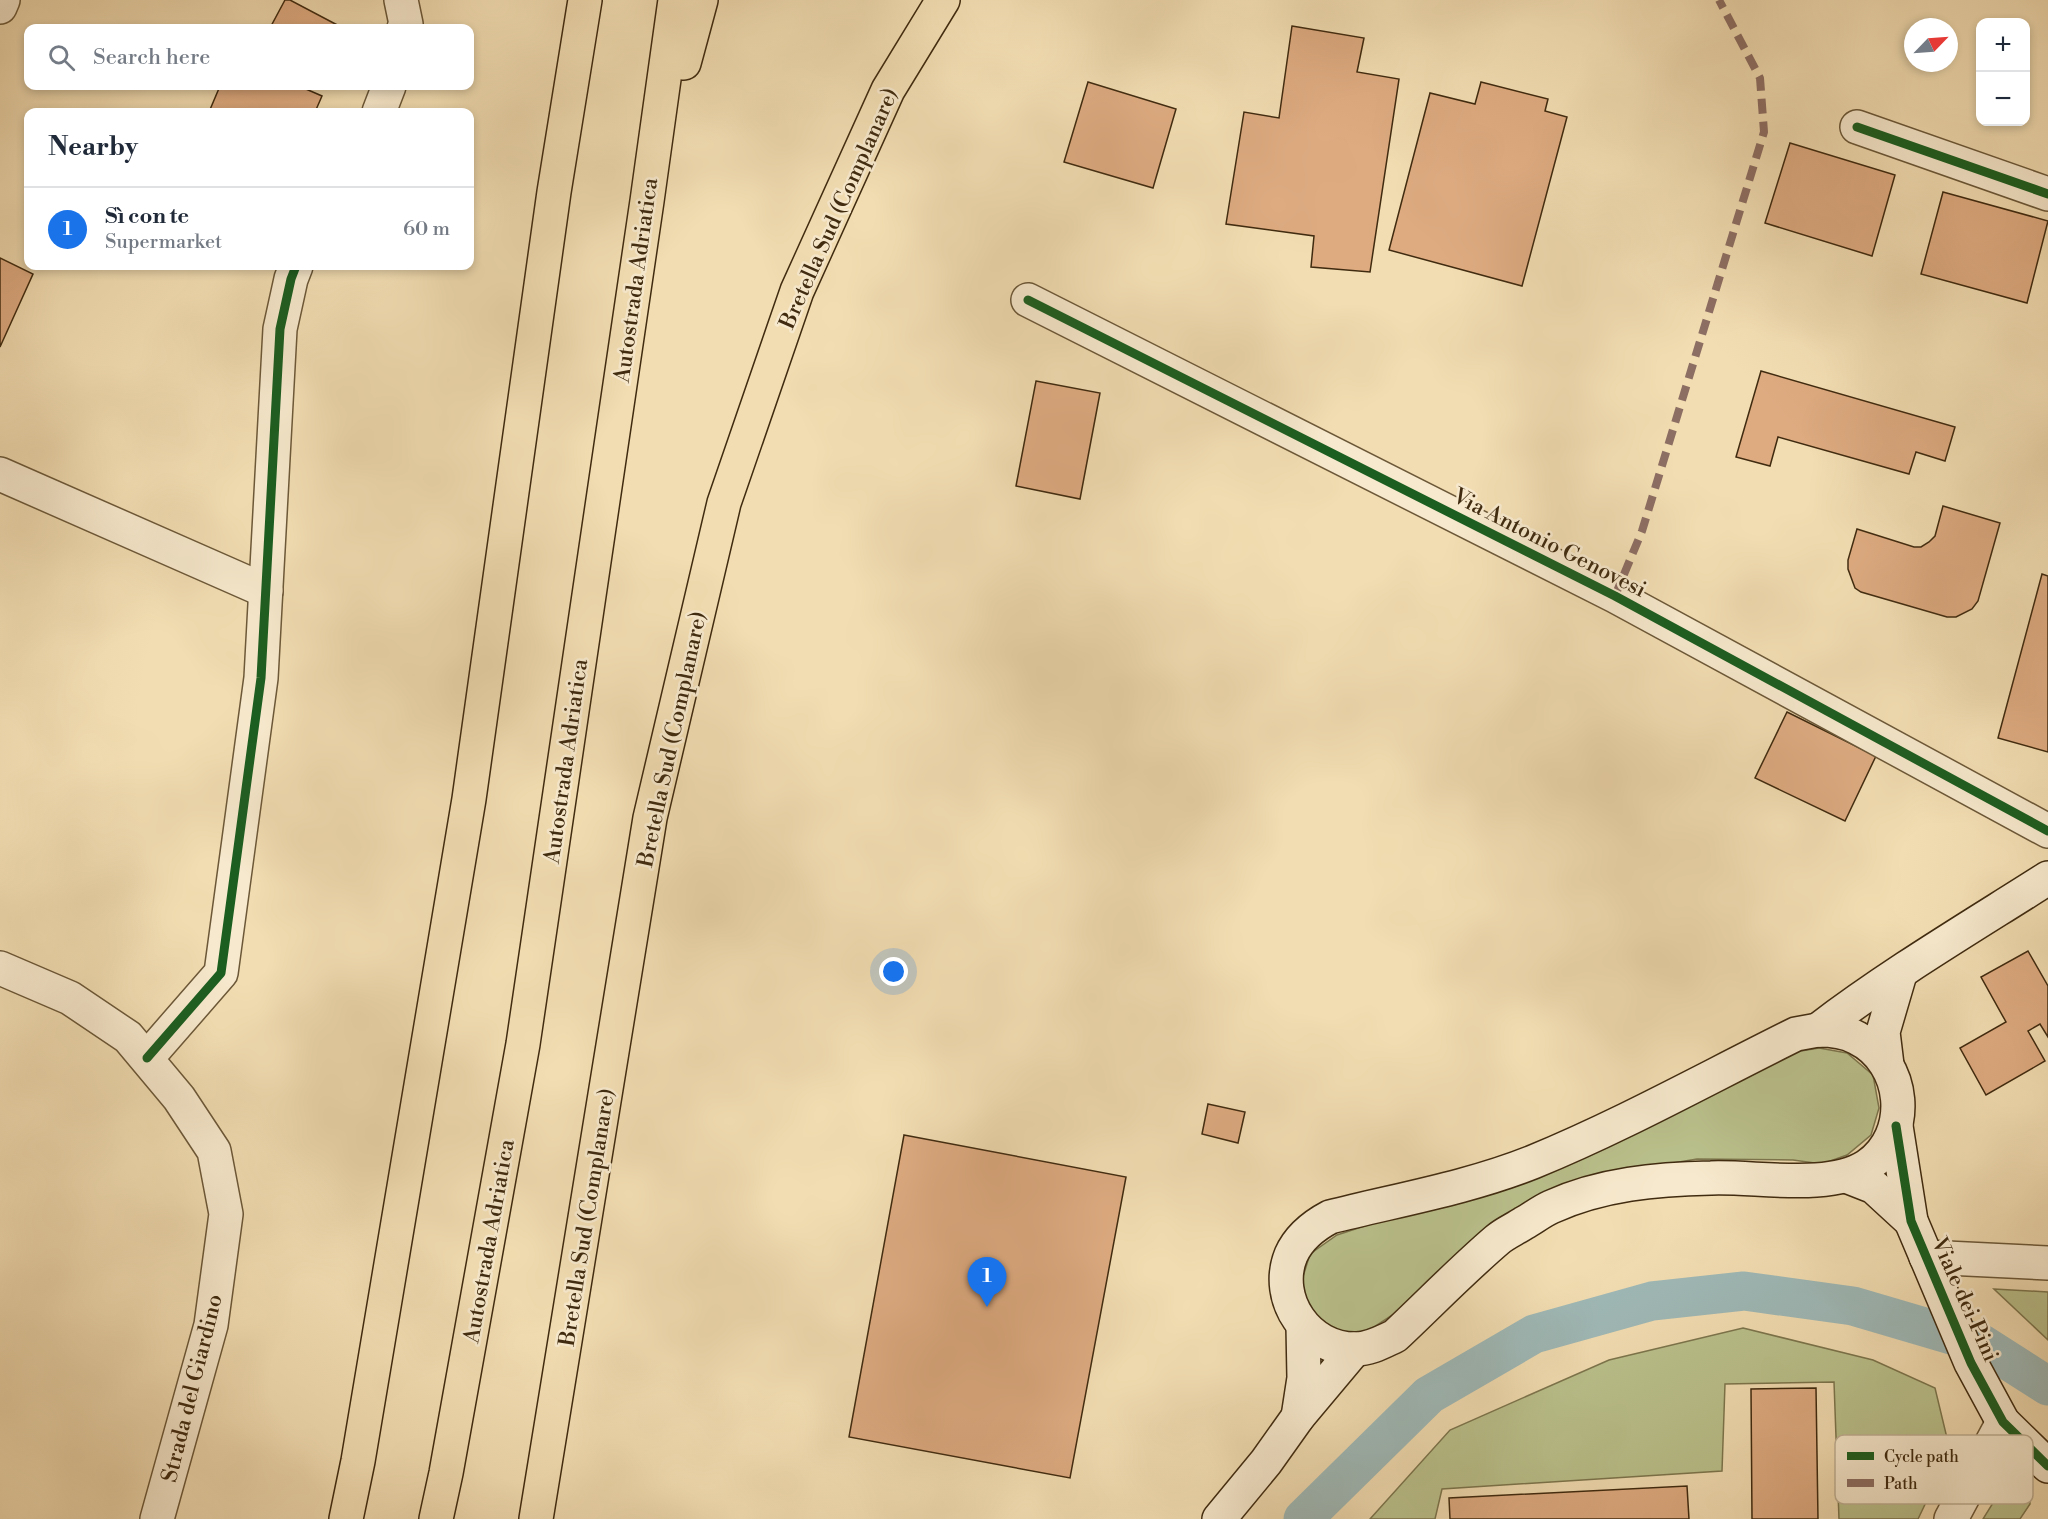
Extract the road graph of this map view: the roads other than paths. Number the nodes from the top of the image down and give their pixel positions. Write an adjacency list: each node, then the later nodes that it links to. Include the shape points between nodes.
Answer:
1 (3, 0): 7 (street)
2 (401, 0): 8 (street)
3 (585, 0): 40 (main road, via 554,192 469,799)
4 (675, 0): 13 (main road, Autostrada Adriatica)
5 (701, 0): 13 (main road)
6 (943, 0): 42 (main road, Bretella Sud (Complanare), via 888,90 797,291 724,502 650,818)
7 (0, 7)
8 (406, 24)
9 (387, 90): 10 (street)
10 (381, 108)
11 (1857, 127): 12 (street)
12 (2048, 194)
13 (647, 201): 41 (main road, Autostrada Adriatica, via 523,1044)
14 (294, 270): 17 (street, via 280,329)
15 (1028, 300): 18 (street, Via Antonio Genovesi, via 1615,596)
16 (0, 474): 17 (street)
17 (266, 591): 23 (street, via 261,678 221,973)
18 (2048, 831)
19 (2048, 878): 21 (street)
20 (0, 968): 23 (street, Strada del Giardino, via 70,998 128,1037)
21 (1900, 974): 22 (street, via 1865,993); 24 (street, via 1883,1032)
22 (1818, 1030): 24 (street, via 1838,1031 1857,1038 1874,1049); 30 (street, via 1796,1034 1532,1162 1484,1179 1329,1217 1312,1226 1299,1240 1287,1274 1287,1292)
23 (147, 1058): 39 (street, Strada del Giardino, via 214,1151 226,1214 211,1325)
24 (1887, 1065): 25 (street, Viale dei Pini, via 1896,1084)
25 (1896, 1126): 26 (street, via 1885,1148 1868,1165); 27 (street, Viale dei Pini)
26 (1846, 1176): 27 (street, Viale dei Pini, via 1874,1187); 31 (street, via 1825,1180 1712,1178 1640,1183 1605,1189 1551,1207 1499,1239 1395,1336 1375,1346)
27 (1911, 1221): 28 (street, Viale dei Pini)
28 (1926, 1257): 29 (street); 33 (street, Viale dei Pini, via 1971,1363)
29 (2048, 1263)
30 (1302, 1326): 31 (street, via 1336,1347); 32 (street, via 1304,1378)
31 (1355, 1349): 32 (street)
32 (1298, 1417): 43 (street)
33 (2003, 1422): 34 (street); 35 (street, Viale dei Pini)
34 (1996, 1435)
35 (2016, 1435)
36 (2033, 1451): 37 (street, Viale dei Pini)
37 (2048, 1466)
38 (1959, 1504): 44 (street)
39 (157, 1519)
40 (346, 1519)
41 (436, 1519)
42 (536, 1519)
43 (1219, 1519)
44 (1951, 1519)

